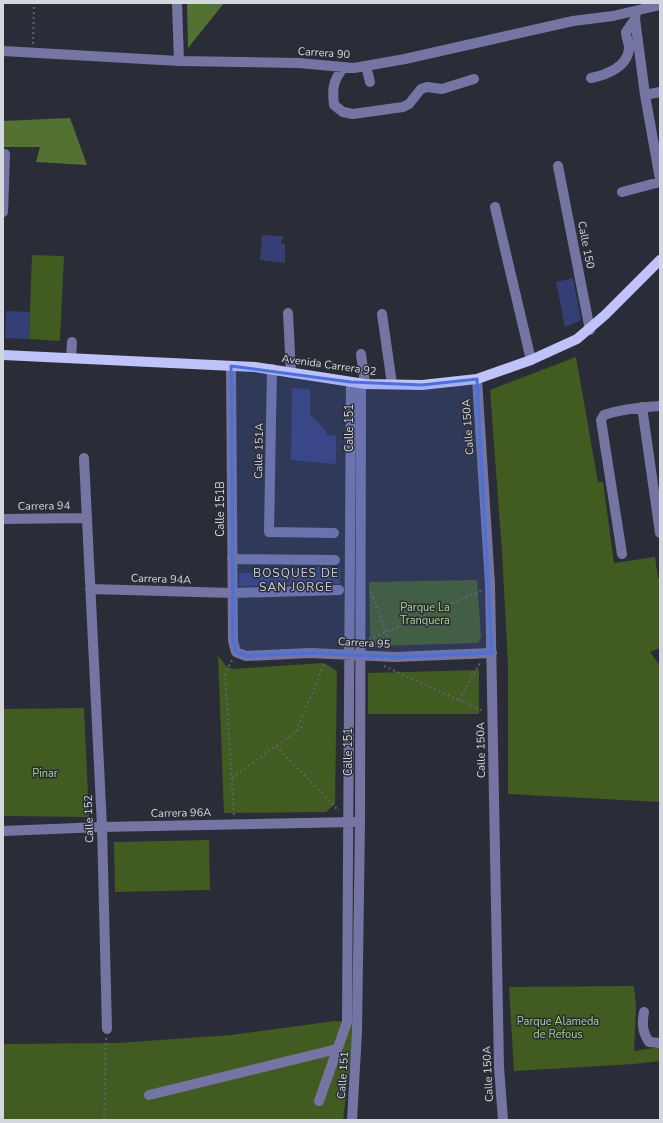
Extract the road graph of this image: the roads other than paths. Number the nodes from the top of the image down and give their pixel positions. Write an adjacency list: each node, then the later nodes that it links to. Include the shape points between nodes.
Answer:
1 (177, 3): 5 (street)
2 (660, 5): 3 (street, Carrera 90)
3 (635, 15): 6 (street, Carrera 90, via 573,21); 8 (street, via 626,32 628,53 624,60 612,72); 12 (street)
4 (3, 51): 5 (street, Carrera 90)
5 (178, 61): 7 (street, Carrera 90, via 292,63)
6 (366, 66): 7 (street, Carrera 90); 10 (street)
7 (343, 68): 9 (street, via 334,80 334,105 343,112 353,114 403,107 409,104 421,89 442,89)
8 (591, 78)
9 (474, 79)
10 (370, 82)
11 (660, 92): 12 (street)
12 (645, 95): 15 (street)
13 (5, 154): 18 (street)
14 (558, 166): 23 (street, Calle 150)
15 (660, 180): 16 (street)
16 (622, 192)
17 (495, 207): 28 (street)
18 (3, 208): 19 (street)
19 (3, 212)
20 (660, 260): 23 (main road, Avenida Carrera 92)
21 (288, 313): 31 (street)
22 (382, 314): 34 (street)
23 (590, 330): 28 (main road, Avenida Carrera 92, via 562,347)
24 (72, 342): 27 (street)
25 (361, 354): 33 (street)
26 (3, 355): 27 (main road, Avenida Carrera 92)
27 (71, 357): 29 (main road, Avenida Carrera 92)
28 (531, 360): 32 (main road, Avenida Carrera 92)
29 (231, 366): 30 (main road, Avenida Carrera 92); 43 (street, Calle 151B)
30 (272, 369): 31 (main road, Avenida Carrera 92); 40 (street, Calle 151A, via 269,532)
31 (291, 372): 33 (main road, Avenida Carrera 92)
32 (477, 379): 34 (main road, Avenida Carrera 92, via 422,385); 49 (street, Calle 150A, via 490,587)
33 (359, 383): 34 (main road, Avenida Carrera 92); 50 (street, Calle 151); 51 (street, Calle 151)
34 (392, 384)
35 (660, 406): 36 (street)
36 (642, 407): 41 (street); 42 (street, via 610,413 604,415 601,420)
37 (84, 458): 38 (street, Calle 152)
38 (86, 518): 39 (street, Carrera 94); 45 (street, Calle 152)
39 (3, 519)
40 (334, 533)
41 (660, 533)
42 (622, 554)
43 (232, 559): 44 (street); 47 (street, Calle 151B)
44 (336, 560)
45 (90, 589): 47 (street, Carrera 94A); 54 (street, Calle 152)
46 (339, 590): 47 (street, Carrera 94A)
47 (232, 593): 48 (street, Calle 151B, via 233,641)
48 (236, 652): 50 (street, Carrera 95, via 246,656)
49 (489, 653): 51 (street, Carrera 95, via 395,657); 63 (street, Calle 150A, via 493,715 499,1066)
50 (350, 654): 51 (street, Carrera 95); 52 (street, Calle 151)
51 (360, 655): 53 (street, Calle 151)
52 (349, 822): 53 (street, Carrera 96A); 54 (street, Carrera 96A); 59 (street, Calle 151, via 347,1022)
53 (360, 822): 62 (street, Calle 151, via 357,1032)
54 (102, 827): 55 (street, Carrera 96A); 57 (street, Calle 152)
55 (3, 831)
56 (644, 1012): 58 (street, via 642,1028 645,1035 649,1042)
57 (107, 1029)
58 (660, 1043)
59 (337, 1049): 60 (street); 61 (street, Calle 151)
60 (149, 1095)
61 (319, 1101)
62 (352, 1120)
63 (503, 1120)

